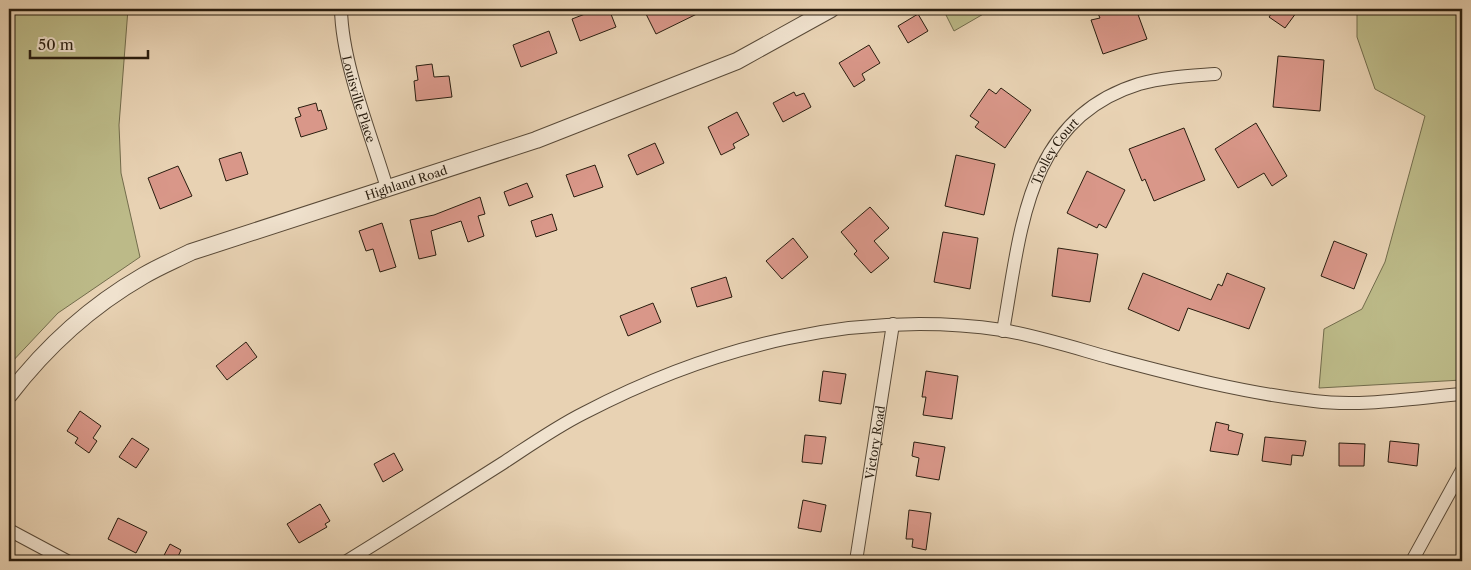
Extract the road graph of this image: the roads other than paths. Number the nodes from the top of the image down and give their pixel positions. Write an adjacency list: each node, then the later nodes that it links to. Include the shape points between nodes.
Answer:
1 (341, 9): 4 (street, Louisville Place, via 348,60)
2 (831, 9): 4 (street, Highland Road, via 737,61 536,140)
3 (1214, 74): 6 (street, Trolley Court, via 1169,77 1139,84 1112,95 1063,134 1034,182 1025,208)
4 (387, 188): 8 (street, Highland Road, via 191,252 144,275 75,325 32,366)
5 (893, 324): 6 (street); 12 (street, via 787,337 729,352 624,393 580,415); 13 (street, Victory Road)
6 (1003, 330): 7 (street, via 1216,384 1300,399 1352,402)
7 (1462, 394)
8 (9, 395)
9 (1462, 470): 14 (street)
10 (9, 530): 11 (street)
11 (67, 561)
12 (347, 561)
13 (856, 561)
14 (1412, 561)

